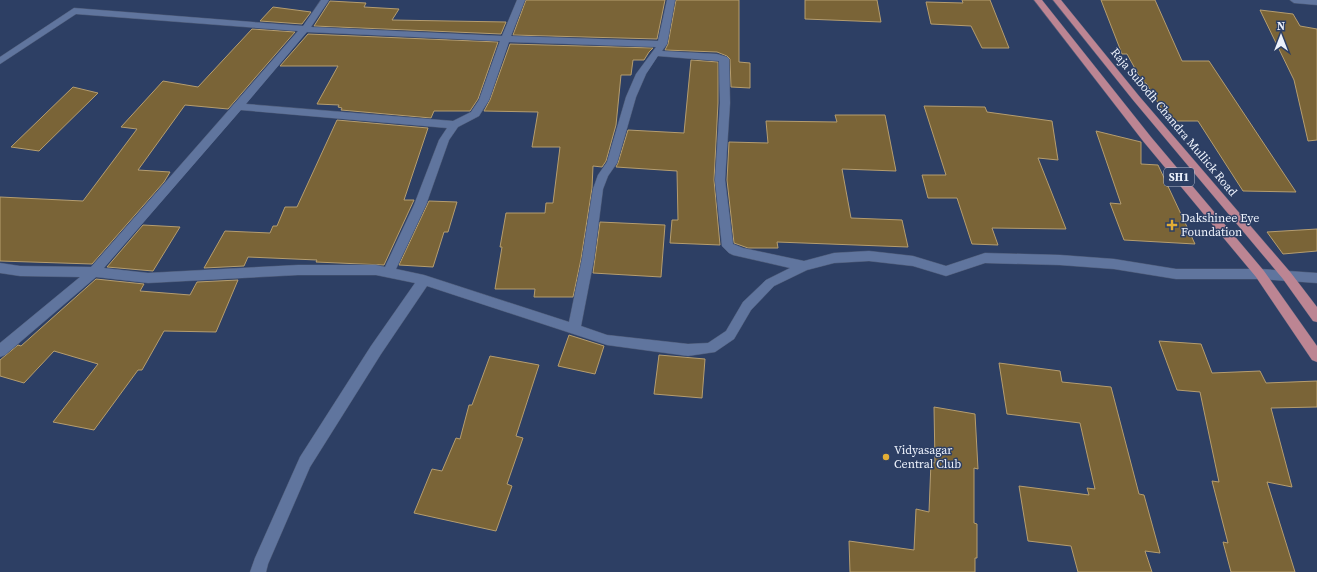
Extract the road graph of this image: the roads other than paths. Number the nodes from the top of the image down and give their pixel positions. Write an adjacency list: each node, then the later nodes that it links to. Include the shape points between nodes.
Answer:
1 (325, 0): 8 (street)
2 (521, 0): 9 (street)
3 (671, 0): 10 (street)
4 (1038, 0): 18 (main road, SH1, via 1147,139)
5 (1057, 0): 19 (main road, Raja Subodh Chandra Mullick Road / SH1, via 1141,104)
6 (1295, 0): 7 (street)
7 (1317, 2)
8 (305, 29): 9 (street); 11 (street, via 74,11); 12 (street)
9 (505, 39): 10 (street); 13 (street, via 484,100 475,114)
10 (659, 48): 14 (street, via 724,59 725,103 720,180 728,246 743,253); 23 (street, via 641,74 631,97 612,163 603,175 598,189)
11 (0, 61)
12 (237, 106): 13 (street); 16 (street)
13 (454, 125): 17 (street, via 444,140 420,205)
14 (804, 266): 18 (street, via 834,258 870,256 913,261 946,271 985,258 1114,264 1176,274); 23 (street, via 770,283 747,306 730,335 710,348 688,350 607,340)
15 (0, 268): 16 (street, via 20,271)
16 (94, 272): 17 (street, via 148,278 298,270 376,270); 24 (street)
17 (388, 273): 21 (street)
18 (1260, 274): 19 (street); 25 (main road, SH1)
19 (1287, 276): 20 (street); 22 (main road, Raja Subodh Chandra Mullick Road / SH1)
20 (1317, 278)
21 (424, 280): 23 (street); 26 (street, via 305,462)
22 (1317, 317)
23 (574, 329)
24 (0, 351)
25 (1317, 356)
26 (258, 572)

